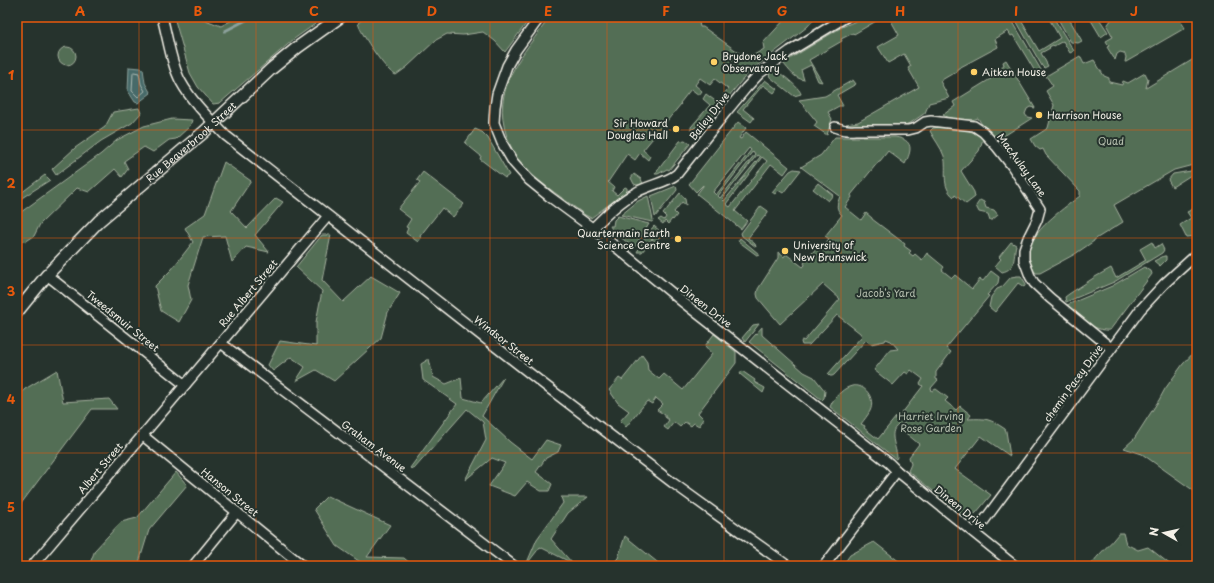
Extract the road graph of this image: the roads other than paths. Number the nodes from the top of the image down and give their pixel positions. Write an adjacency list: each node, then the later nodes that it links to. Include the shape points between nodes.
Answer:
1 (162, 17): 5 (street, Windsor Street, via 181,81)
2 (340, 17): 5 (street, Rue Beaverbrook Street, via 271,69)
3 (540, 17): 8 (street, Dineen Drive, via 506,66 497,94 494,123 519,171)
4 (846, 17): 8 (street, Bailey Drive, via 790,51 760,73 678,174 637,192)
5 (214, 123): 7 (street, Windsor Street, via 225,135); 10 (street, Rue Beaverbrook Street, via 99,221)
6 (835, 126): 13 (street, MacAulay Lane, via 849,131 904,130 931,121 974,126 983,132 1012,166 1040,209 1025,244 1024,254 1025,264 1034,283)
7 (328, 216): 12 (street, Rue Albert Street); 23 (street, Windsor Street, via 540,382)
8 (593, 228): 16 (street, Dineen Drive)
9 (1197, 254): 13 (street, chemin Pacey Drive, via 1148,301)
10 (48, 275): 11 (street, Rue Beaverbrook Street); 14 (street, Tweedsmuir Street)
11 (17, 312)
12 (221, 343): 14 (street, Rue Albert Street); 22 (street, Graham Avenue)
13 (1112, 348): 18 (street, chemin Pacey Drive)
14 (185, 385): 15 (street, Albert Street)
15 (142, 435): 17 (street, Hanson Street); 19 (street, Albert Street)
16 (897, 471): 18 (street, Dineen Drive); 24 (street)
17 (237, 512): 20 (street); 21 (street, Hanson Street)
18 (975, 533): 25 (street, Dineen Drive)
19 (32, 566)
20 (193, 566)
21 (303, 566)
22 (514, 566)
23 (788, 566)
24 (824, 566)
25 (1015, 566)

